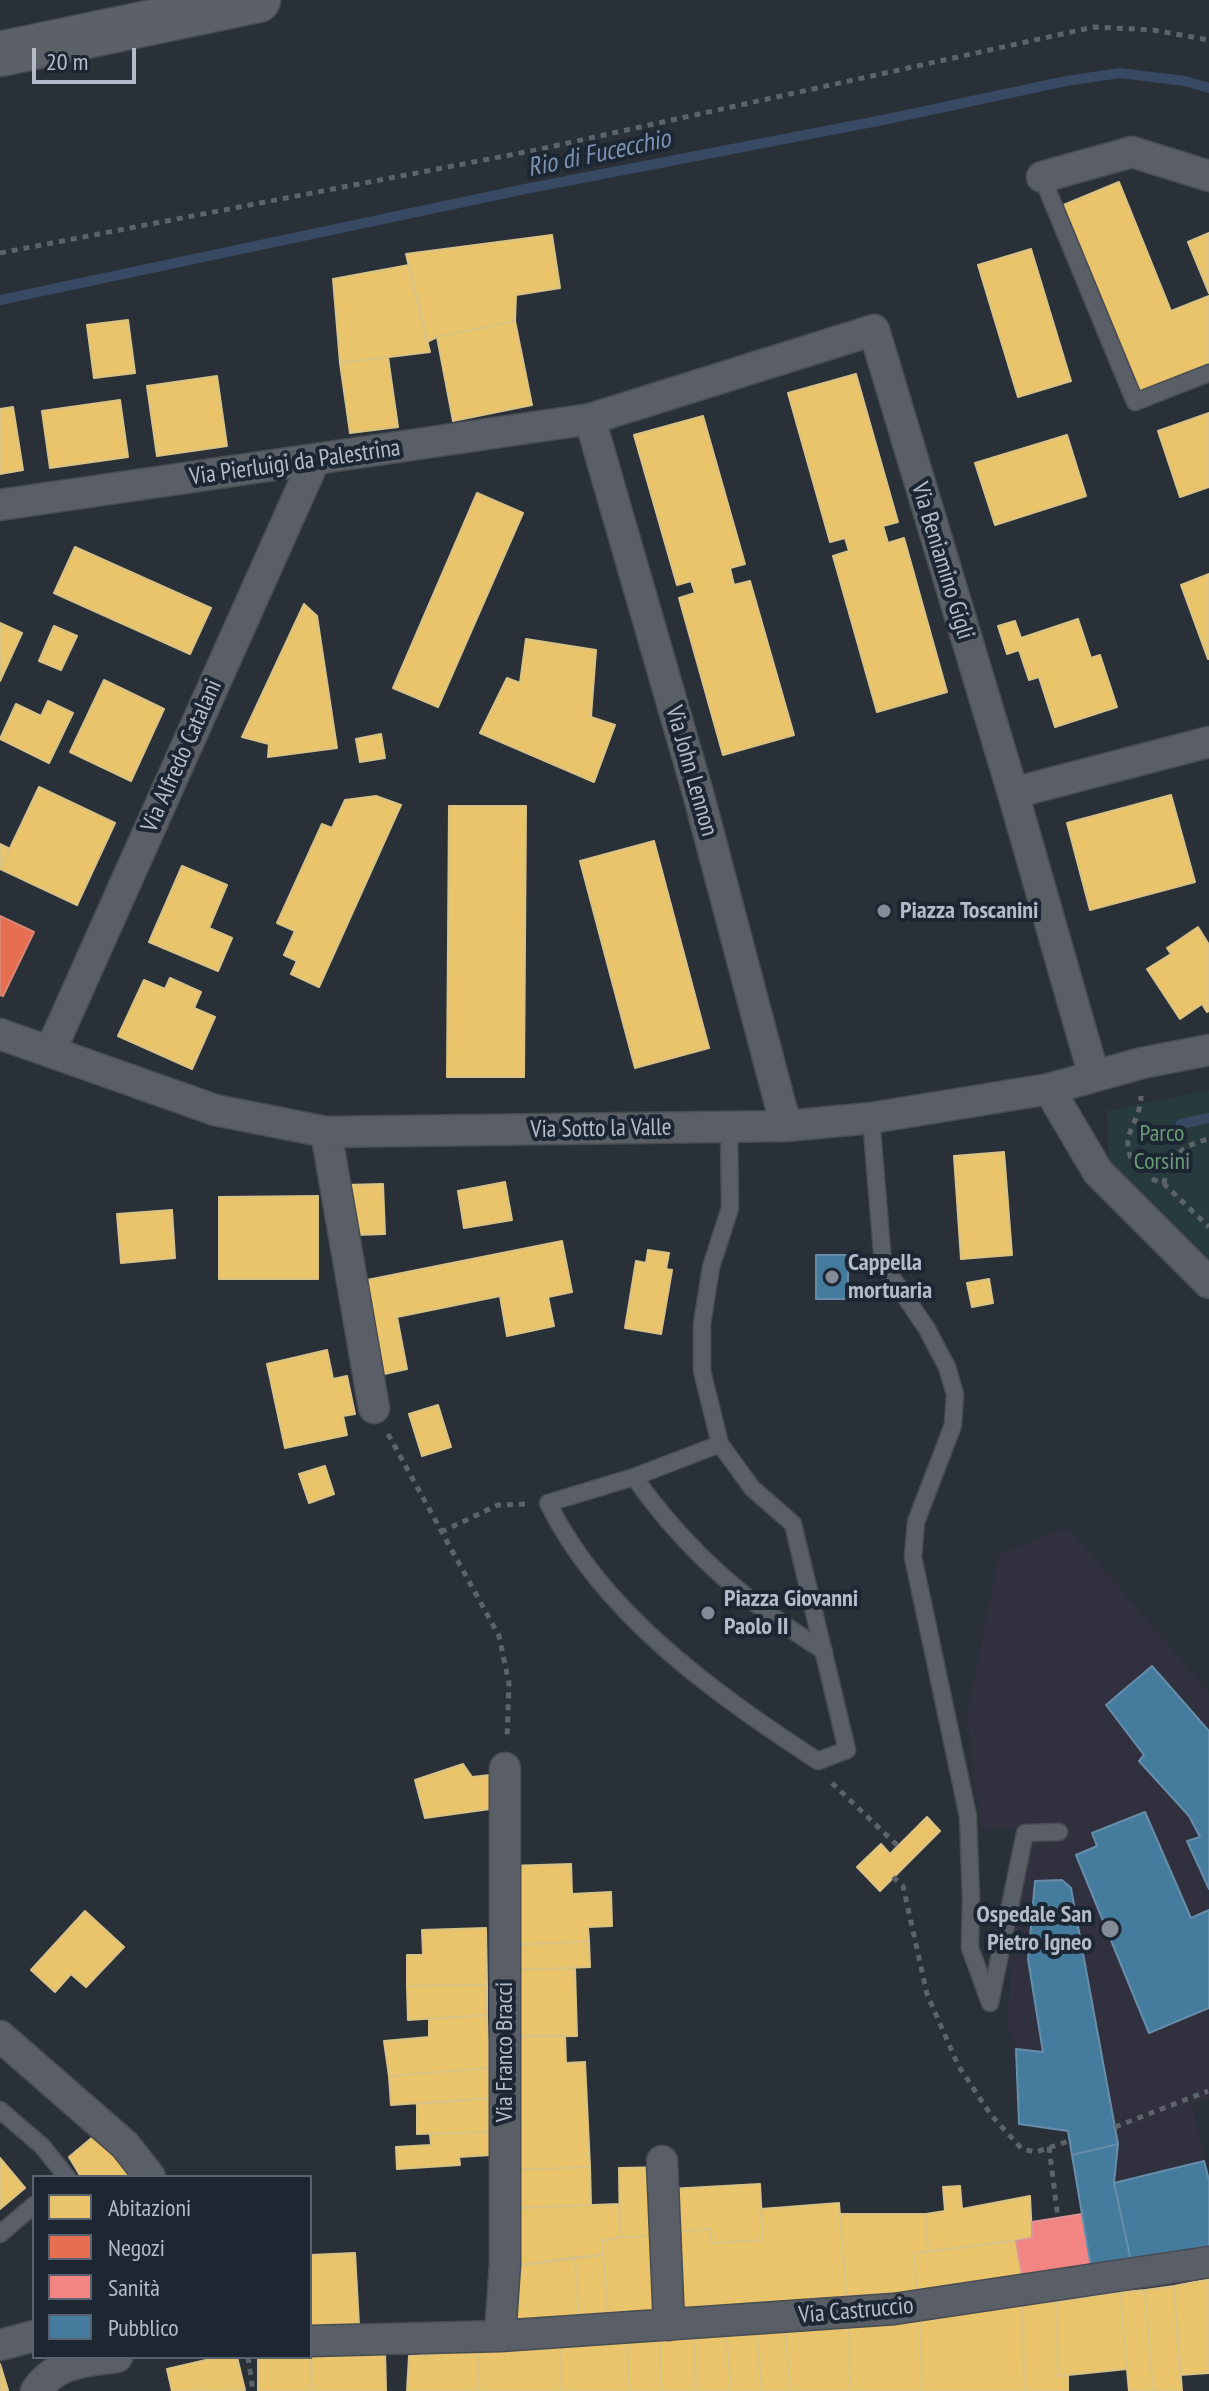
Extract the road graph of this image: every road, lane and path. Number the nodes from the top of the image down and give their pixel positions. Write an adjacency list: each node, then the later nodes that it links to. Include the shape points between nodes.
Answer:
1 (258, 0): 3 (main road)
2 (1209, 40): 6 (path, via 1094,27 536,150)
3 (0, 54)
4 (1209, 176): 5 (street, via 1132,152)
5 (1042, 177): 7 (lane, via 1135,402)
6 (0, 253)
7 (1209, 373)
8 (590, 419): 9 (street, Via Pierluigi da Palestrina); 12 (street, Via Beniamino Gigli, via 874,330); 20 (street, Via John Lennon, via 698,793)
9 (314, 461): 10 (street, Via Pierluigi da Palestrina); 15 (street, Via Alfredo Catalani)
10 (0, 505)
11 (1209, 742): 12 (street)
12 (1013, 793): 17 (street, Via Beniamino Gigli)
13 (0, 1034): 15 (street, Via Sotto la Valle)
14 (1209, 1050): 16 (street, Via Sotto la Valle)
15 (50, 1052): 22 (street, Via Sotto la Valle, via 215,1110)
16 (1142, 1063): 17 (street, Via Sotto la Valle); 24 (path, via 1141,1112 1126,1146)
17 (1094, 1076): 18 (street, Via Sotto la Valle)
18 (1049, 1089): 19 (street, Via Sotto la Valle); 28 (street, via 1098,1172)
19 (871, 1118): 20 (street, Via Sotto la Valle); 37 (lane, via 883,1264 927,1329 955,1394 953,1425 916,1522 913,1557 968,1816 970,1948 990,2003 1025,1833)
20 (786, 1126): 21 (street, Via Sotto la Valle)
21 (729, 1127): 22 (street, Via Sotto la Valle); 30 (lane, via 730,1208 711,1267 702,1324 702,1371)
22 (326, 1132): 29 (street)
23 (1209, 1139): 26 (path, via 1180,1151 1166,1167)
24 (1134, 1164)
25 (1148, 1177): 26 (path)
26 (1164, 1184): 27 (path)
27 (1209, 1227)
28 (1209, 1283)
29 (374, 1408): 33 (path)
30 (720, 1444): 31 (lane); 34 (lane, via 752,1488 793,1524)
31 (634, 1477): 32 (lane); 34 (lane, via 710,1567 770,1617)
32 (548, 1503): 33 (path, via 498,1505); 35 (lane, via 563,1534 597,1578 664,1648)
33 (441, 1532): 36 (path, via 499,1636 509,1683)
34 (824, 1651): 35 (lane, via 847,1750)
35 (818, 1761): 38 (path, via 835,1789)
36 (505, 1768): 54 (street, Via Franco Bracci, via 505,2264)
37 (1059, 1832)
38 (898, 1846)
39 (893, 1877): 45 (path, via 903,1886 927,1994 958,2065 991,2115 1022,2149 1036,2152)
40 (0, 2036): 48 (street, via 125,2145)
41 (1208, 2091): 43 (path)
42 (0, 2110): 47 (lane, via 42,2146)
43 (1115, 2127)
44 (1069, 2141): 45 (path)
45 (1049, 2147): 50 (path)
46 (662, 2161): 53 (street)
47 (65, 2175)
48 (148, 2175)
49 (32, 2207): 51 (lane)
50 (1058, 2218)
51 (0, 2234)
52 (1209, 2262): 53 (street, Via Castruccio, via 894,2309)
53 (669, 2325): 54 (street, Via Castruccio)
54 (500, 2336): 56 (street, Via Castruccio)
55 (32, 2337): 57 (street)
56 (312, 2341)
57 (0, 2345)
58 (102, 2359): 60 (street, via 72,2363 45,2378)
59 (248, 2359): 61 (path)
60 (36, 2391)
61 (253, 2391)

